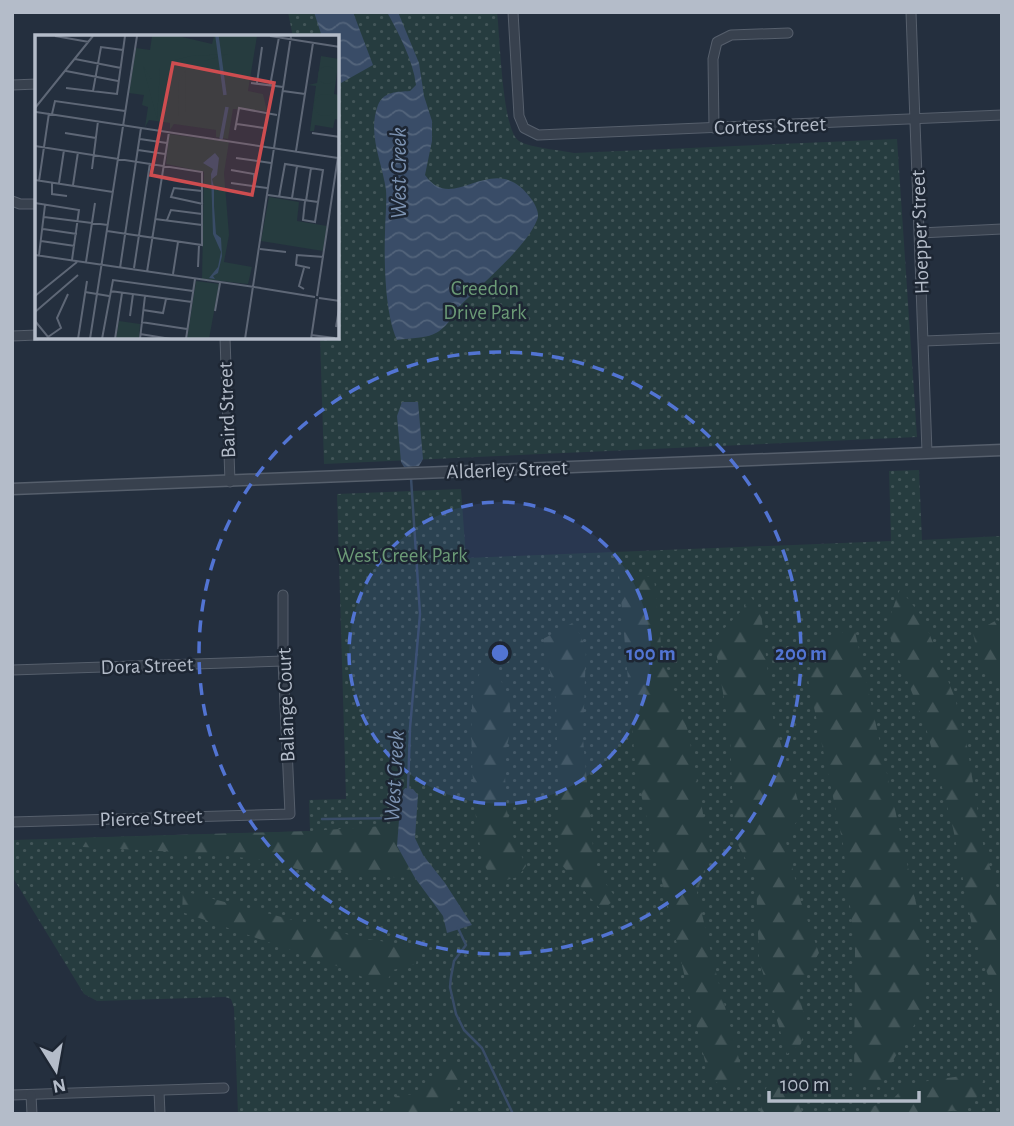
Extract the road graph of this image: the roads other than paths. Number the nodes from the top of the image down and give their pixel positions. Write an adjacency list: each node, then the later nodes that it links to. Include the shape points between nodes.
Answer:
1 (513, 12): 8 (street, Cortess Street, via 519,116 524,128 538,135)
2 (911, 12): 7 (street, Hoepper Street)
3 (788, 33): 8 (street, via 731,36 717,43)
4 (35, 84): 5 (street)
5 (12, 85)
6 (1002, 115): 7 (street, Cortess Street)
7 (916, 119): 8 (street, Cortess Street); 12 (street, Hoepper Street)
8 (714, 128)
9 (12, 201): 10 (street)
10 (35, 204)
11 (1002, 229): 12 (street)
12 (920, 233): 17 (street, Hoepper Street)
13 (35, 335): 14 (street)
14 (12, 336)
15 (1002, 338): 17 (street)
16 (225, 340): 20 (street, Baird Street)
17 (924, 341): 19 (street, Hoepper Street)
18 (1002, 450): 19 (street, Alderley Street)
19 (927, 452): 20 (street, Alderley Street)
20 (230, 482): 21 (street, Alderley Street)
21 (12, 489)
22 (283, 595): 23 (street, Balange Court)
23 (283, 662): 24 (street, Dora Street); 25 (street, Balange Court)
24 (12, 670)
25 (290, 814): 26 (street, Pierce Street)
26 (12, 822)
27 (224, 1087): 28 (street)
28 (159, 1091): 29 (street); 32 (street)
29 (31, 1095): 30 (street); 31 (street)
30 (12, 1096)
31 (32, 1114)
32 (160, 1114)

